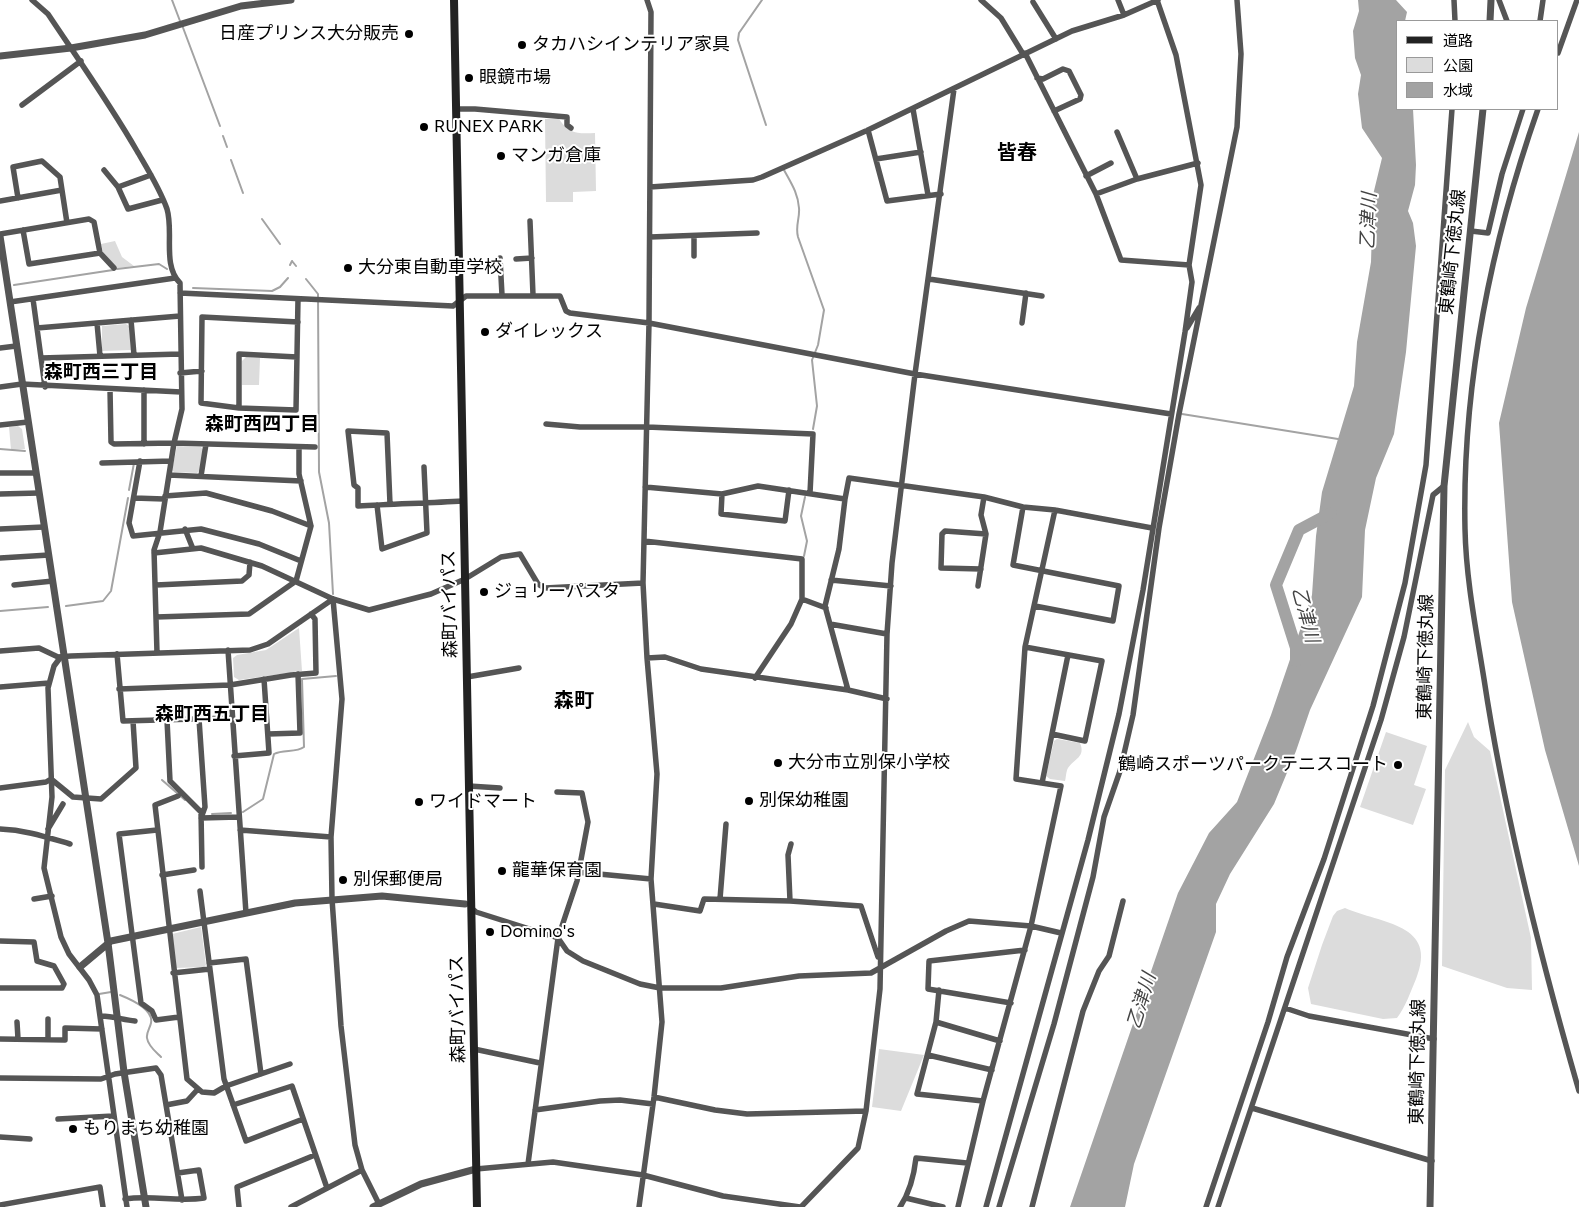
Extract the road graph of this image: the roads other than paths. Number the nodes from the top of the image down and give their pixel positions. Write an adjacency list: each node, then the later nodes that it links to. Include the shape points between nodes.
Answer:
1 (32, 0): 22 (street, via 48,14)
2 (291, 0): 14 (street)
3 (454, 0): 31 (main road, 森町バイパス)
4 (646, 0): 49 (street, via 651,12)
5 (981, 0): 24 (street, via 1001,18)
6 (1118, 0): 16 (street)
7 (1158, 0): 16 (street); 43 (street, via 1176,55)
8 (1237, 0): 83 (street, via 1241,54 1237,127)
9 (1454, 0): 17 (street)
10 (1492, 0): 18 (street)
11 (1499, 0): 19 (street)
12 (1543, 0): 20 (street)
13 (1577, 0): 23 (street)
14 (274, 1): 22 (street, via 241,6 145,34)
15 (1032, 2): 21 (street)
16 (1124, 15): 21 (street)
17 (1455, 20)
18 (1490, 20)
19 (1507, 20)
20 (1540, 20)
21 (1056, 39): 24 (street)
22 (71, 48): 25 (street); 26 (street)
23 (1559, 50)
24 (1024, 54): 27 (street); 28 (street)
25 (0, 56)
26 (81, 61): 29 (street); 45 (street)
27 (1037, 78): 36 (street); 36 (street, via 1043,79 1063,69 1069,71 1080,99)
28 (954, 89): 30 (street); 51 (street)
29 (22, 105)
30 (913, 108): 38 (street); 40 (street)
31 (456, 110): 37 (street, via 567,116 567,125); 81 (main road, 森町バイパス)
32 (1452, 110): 327 (street, via 1426,465 1405,582 1373,706)
33 (1483, 110): 60 (street, 東鶴崎下徳丸線)
34 (1523, 110): 60 (street, via 1502,174 1488,233)
35 (1538, 110): 283 (street, via 1497,250 1473,371 1467,428 1465,532 1474,622 1492,736 1526,890)
36 (1054, 111): 46 (street)
37 (571, 128)
38 (868, 130): 41 (street); 49 (street, via 753,180)
39 (1117, 132): 47 (street)
40 (920, 152): 41 (street); 53 (street)
41 (876, 159): 53 (street, via 887,201)
42 (1110, 163): 46 (street)
43 (1198, 163): 47 (street); 70 (street, via 1201,185)
44 (104, 170): 48 (street)
45 (151, 175): 48 (street); 55 (street)
46 (1086, 176): 52 (street)
47 (1138, 179): 52 (street)
48 (118, 187): 55 (street, via 128,209)
49 (650, 187): 64 (street)
50 (62, 190): 54 (street); 54 (street, via 60,177 42,161 13,166); 58 (street)
51 (941, 194): 53 (street); 73 (street)
52 (1096, 194): 70 (street, via 1121,260)
53 (928, 195)
54 (18, 198): 56 (street)
55 (162, 200): 72 (street, via 167,210)
56 (0, 201)
57 (530, 221): 69 (street)
58 (67, 223): 59 (street); 65 (street, via 89,219 94,222)
59 (23, 230): 62 (street); 65 (street, via 29,264)
60 (1471, 231): 129 (street, 東鶴崎下徳丸線)
61 (758, 234): 63 (street)
62 (0, 235): 82 (street)
63 (694, 236): 64 (street); 66 (street)
64 (650, 237): 88 (street)
65 (100, 252): 71 (street)
66 (694, 256)
67 (500, 258): 76 (street)
68 (516, 258): 69 (street)
69 (532, 258): 77 (street)
70 (1189, 266): 91 (street, via 1192,282)
71 (114, 268)
72 (175, 278): 74 (street, via 180,283); 79 (street)
73 (929, 279): 75 (street); 101 (street)
74 (180, 293): 80 (street); 84 (street)
75 (1026, 293): 78 (street); 89 (street)
76 (502, 294): 77 (street); 81 (street, via 465,296)
77 (533, 295): 88 (street, via 560,296 570,313)
78 (1042, 296)
79 (33, 299): 82 (street); 90 (street)
80 (298, 299): 81 (street, via 453,306); 86 (street)
81 (460, 300): 140 (main road, 森町バイパス)
82 (10, 302): 92 (street)
83 (1202, 303): 91 (street); 325 (street, via 1160,528 1130,733 1104,817 1093,877 1056,1016)
84 (180, 316): 85 (street); 94 (street)
85 (131, 320): 87 (street); 95 (street)
86 (298, 322): 97 (street); 99 (street, via 202,317)
87 (97, 323): 90 (street); 96 (street)
88 (649, 323): 101 (street); 113 (street)
89 (1022, 323)
90 (37, 328): 98 (street)
91 (1185, 332): 109 (street)
92 (16, 346): 93 (street); 102 (street)
93 (0, 348)
94 (180, 354): 95 (street); 100 (street)
95 (134, 355): 96 (street)
96 (100, 356): 98 (street)
97 (297, 357): 108 (street, via 296,410); 108 (street, via 239,354)
98 (41, 358): 104 (street)
99 (202, 371): 100 (street); 108 (street, via 202,403)
100 (180, 373): 107 (street)
101 (915, 374): 109 (street); 128 (street)
102 (22, 384): 103 (street); 104 (street); 110 (street)
103 (0, 386)
104 (45, 387): 105 (street)
105 (110, 389): 106 (street); 115 (street, via 111,442)
106 (144, 390): 107 (street); 115 (street)
107 (181, 392): 114 (street, via 182,408)
108 (239, 408)
109 (1171, 414): 148 (street)
110 (28, 422): 112 (street); 123 (street)
111 (546, 424): 113 (street)
112 (0, 425)
113 (646, 427): 130 (street); 133 (street, via 813,434)
114 (174, 443): 115 (street); 116 (street); 120 (street)
115 (144, 444)
116 (206, 444): 118 (street); 126 (street)
117 (315, 447): 118 (street)
118 (298, 448): 127 (street)
119 (140, 461): 120 (street); 121 (street); 138 (street)
120 (171, 461): 125 (street)
121 (102, 464)
122 (424, 467): 141 (street)
123 (36, 473): 124 (street); 132 (street)
124 (0, 474)
125 (168, 475): 126 (street); 136 (street)
126 (201, 476): 127 (street)
127 (301, 481): 146 (street)
128 (902, 485): 137 (street); 139 (street, via 849,478); 169 (street)
129 (1444, 486): 258 (street, via 1433,494 1404,637); 270 (street, 東鶴崎下徳丸線)
130 (645, 487): 135 (street); 153 (street)
131 (789, 490): 133 (street); 135 (street, via 758,486); 135 (street, via 785,521 721,514)
132 (39, 493): 134 (street); 147 (street)
133 (810, 493): 139 (street)
134 (0, 494)
135 (722, 494)
136 (165, 497): 138 (street); 146 (street, via 206,493 272,511); 151 (street)
137 (984, 497): 144 (street); 152 (street, via 981,515)
138 (134, 498): 151 (street, via 129,523 133,536)
139 (845, 499): 163 (street, via 839,549)
140 (464, 501): 141 (street); 162 (main road, 森町バイパス)
141 (426, 503): 142 (street); 143 (street, via 427,533 382,549)
142 (390, 504): 143 (street); 143 (street, via 387,433 348,431 358,506)
143 (377, 505)
144 (1023, 507): 145 (street); 161 (street, via 1013,564)
145 (1055, 510): 148 (street); 161 (street)
146 (311, 526): 158 (street)
147 (44, 527): 149 (street); 156 (street)
148 (1152, 528): 243 (street, via 1119,714 1088,840)
149 (0, 529)
150 (185, 529): 151 (street); 154 (street); 158 (street, via 201,529 241,539)
151 (160, 532): 155 (street)
152 (986, 534): 160 (street); 160 (street, via 945,531 942,534 942,568)
153 (644, 541): 166 (street); 171 (street, via 802,559)
154 (193, 549): 155 (street); 159 (street, via 201,548)
155 (154, 552): 167 (street)
156 (49, 555): 157 (street, via 16,553); 164 (street)
157 (0, 558)
158 (301, 561): 165 (street)
159 (250, 562): 165 (street); 167 (street, via 249,575 242,581)
160 (981, 569): 170 (street)
161 (1042, 569): 173 (street); 173 (street, via 1119,586 1113,621)
162 (465, 579): 166 (street, via 501,557 516,553 520,554 538,584 545,588); 172 (street, via 430,594 369,610); 189 (main road, 森町バイパス)
163 (831, 580): 169 (street); 174 (street)
164 (53, 581): 168 (street); 185 (street)
165 (296, 581): 172 (street); 176 (street, via 249,614)
166 (644, 583): 186 (street)
167 (156, 584): 176 (street)
168 (14, 585)
169 (891, 586): 178 (street)
170 (978, 586)
171 (802, 598): 174 (street); 190 (street, via 791,624)
172 (333, 599): 175 (street); 221 (street, via 342,699)
173 (1035, 606): 179 (street)
174 (826, 608): 177 (street)
175 (311, 614): 181 (street, via 265,645 250,650); 188 (street, via 315,620 316,673)
176 (156, 617): 182 (street)
177 (830, 624): 178 (street); 196 (street)
178 (887, 634): 197 (street)
179 (1025, 647): 184 (street); 206 (street, via 1016,779)
180 (0, 650): 185 (street, via 39,648)
181 (228, 650): 182 (street); 193 (street)
182 (157, 653): 183 (street)
183 (117, 654): 185 (street); 195 (street)
184 (1068, 655): 203 (street); 203 (street, via 1102,661 1085,741)
185 (63, 658): 192 (street, via 55,663); 212 (street)
186 (647, 658): 190 (street, via 665,657 701,669); 229 (street, via 657,774)
187 (519, 668): 189 (street)
188 (298, 674): 191 (street); 202 (street, via 300,733)
189 (467, 677): 207 (main road, 森町バイパス)
190 (755, 678): 196 (street)
191 (264, 679): 193 (street); 202 (street)
192 (49, 683): 194 (street); 205 (street)
193 (230, 685): 195 (street); 198 (street)
194 (0, 686)
195 (119, 689): 201 (street, via 121,719)
196 (848, 690): 197 (street)
197 (887, 699): 249 (street)
198 (231, 718): 199 (street); 204 (street)
199 (199, 719): 200 (street); 215 (street, via 205,807)
200 (167, 720): 201 (street); 215 (street, via 170,781 198,807)
201 (133, 721): 212 (street, via 136,768 101,799)
202 (268, 734): 204 (street, via 270,753)
203 (1052, 734): 206 (street)
204 (234, 756): 214 (street)
205 (51, 779): 208 (street); 212 (street, via 73,797); 218 (street)
206 (1042, 783): 241 (street, via 1061,786)
207 (469, 786): 209 (street); 238 (main road, 森町バイパス)
208 (0, 788)
209 (500, 788)
210 (557, 792): 227 (street, via 582,793 588,822)
211 (178, 796): 219 (street, via 155,805)
212 (87, 800): 247 (street)
213 (63, 804): 218 (street)
214 (238, 817): 215 (street); 220 (street)
215 (201, 818): 225 (street)
216 (726, 824): 234 (street)
217 (0, 829): 222 (street, via 34,832)
218 (48, 829): 222 (street)
219 (157, 830): 228 (street); 244 (street, via 119,834)
220 (240, 830): 221 (street); 239 (street)
221 (331, 836): 233 (street)
222 (46, 839): 223 (street); 231 (street, via 44,868)
223 (70, 844)
224 (791, 844): 235 (street, via 788,855)
225 (202, 867)
226 (194, 870): 228 (street)
227 (578, 872): 229 (street); 245 (street)
228 (162, 875): 242 (street)
229 (651, 879): 237 (street)
230 (200, 891): 240 (street)
231 (52, 896): 232 (street); 251 (street, via 61,937)
232 (34, 899)
233 (332, 899): 238 (street, via 382,896); 239 (street); 302 (street, via 341,1026)
234 (720, 899): 235 (street); 237 (street, via 704,899 700,911)
235 (790, 901): 249 (street, via 861,906)
236 (1123, 901): 326 (street, via 1109,956 1099,971 1083,1011)
237 (654, 904): 255 (street)
238 (468, 906): 245 (street); 272 (main road, 森町バイパス)
239 (246, 913): 240 (street)
240 (204, 922): 242 (street); 250 (street)
241 (1031, 926): 243 (street); 248 (street); 252 (street, via 969,920)
242 (168, 929): 244 (street); 253 (street)
243 (1060, 933): 324 (street)
244 (133, 937): 247 (street); 261 (street, via 141,1003 152,1011 156,1020)
245 (558, 938): 255 (street, via 567,951 583,961 640,984); 274 (street)
246 (0, 941): 254 (street, via 34,942 37,961 54,966 64,984 62,988)
247 (108, 943): 251 (street); 260 (street)
248 (1025, 950): 256 (street, via 929,961 928,989); 257 (street)
249 (880, 961): 252 (street)
250 (210, 966): 253 (street); 278 (street, via 246,959); 281 (street)
251 (80, 967): 259 (street, via 97,995)
252 (880, 969): 255 (street, via 871,973 768,979 721,988); 291 (street)
253 (173, 973): 261 (street)
254 (0, 988)
255 (660, 988): 284 (street, via 662,1022)
256 (939, 990): 257 (street); 265 (street)
257 (1011, 1002): 271 (street)
258 (1285, 1008): 270 (street, via 1310,1016); 289 (street)
259 (101, 1016): 260 (street); 266 (street)
260 (117, 1016): 263 (street); 277 (street)
261 (179, 1017): 282 (street, via 186,1079)
262 (48, 1019): 269 (street)
263 (136, 1021)
264 (18, 1022): 268 (street)
265 (936, 1022): 271 (street); 273 (street)
266 (102, 1029): 269 (street, via 65,1028 65,1040); 279 (street)
267 (0, 1039): 268 (street)
268 (18, 1039): 269 (street)
269 (48, 1039)
270 (1434, 1039): 298 (street, 東鶴崎下徳丸線)
271 (1000, 1041): 276 (street)
272 (474, 1049): 274 (street); 301 (main road, 森町バイパス)
273 (928, 1055): 276 (street); 285 (street, via 917,1094)
274 (540, 1063): 290 (street)
275 (290, 1064): 278 (street)
276 (992, 1070): 285 (street)
277 (124, 1072): 279 (street); 287 (street, via 149,1068 158,1070); 306 (street)
278 (261, 1074): 281 (street)
279 (107, 1076): 280 (street, via 101,1079); 292 (street)
280 (0, 1078)
281 (226, 1086): 282 (street, via 214,1094); 288 (street)
282 (198, 1089): 287 (street, via 187,1102)
283 (1579, 1091)
284 (654, 1097): 286 (street); 291 (street, via 748,1114)
285 (983, 1101): 299 (street)
286 (653, 1104): 290 (street, via 600,1100); 304 (street)
287 (166, 1105): 303 (street)
288 (233, 1105): 294 (street, via 292,1086); 294 (street, via 246,1142)
289 (1252, 1108): 298 (street); 328 (street)
290 (535, 1110): 300 (street)
291 (866, 1111): 320 (street, via 858,1148)
292 (113, 1116): 293 (street); 308 (street)
293 (58, 1118)
294 (303, 1120): 297 (street)
295 (0, 1137): 296 (street)
296 (30, 1139)
297 (315, 1155): 305 (street); 316 (street, via 237,1187)
298 (1432, 1161): 329 (street, 東鶴崎下徳丸線)
299 (968, 1163): 307 (street, via 916,1158); 323 (street)
300 (528, 1164): 301 (street); 304 (street, via 553,1162)
301 (476, 1169): 310 (street, via 421,1184); 318 (main road, 森町バイパス)
302 (362, 1170): 305 (street); 312 (street)
303 (178, 1174): 309 (street); 309 (street, via 199,1170 204,1198)
304 (643, 1175): 319 (street); 320 (street, via 723,1196)
305 (327, 1188): 317 (street)
306 (144, 1198): 308 (street); 309 (street); 315 (street)
307 (906, 1198): 321 (street); 322 (street)
308 (125, 1199): 314 (street)
309 (182, 1200)
310 (386, 1204): 312 (street)
311 (0, 1205): 313 (street, via 100,1187)
312 (376, 1205)
313 (103, 1207)
314 (126, 1207)
315 (146, 1207)
316 (239, 1207)
317 (291, 1207)
318 (477, 1207)
319 (639, 1207)
320 (800, 1207)
321 (900, 1207)
322 (943, 1207)
323 (958, 1207)
324 (986, 1207)
325 (999, 1207)
326 (1032, 1207)
327 (1206, 1207)
328 (1218, 1207)
329 (1430, 1207)

